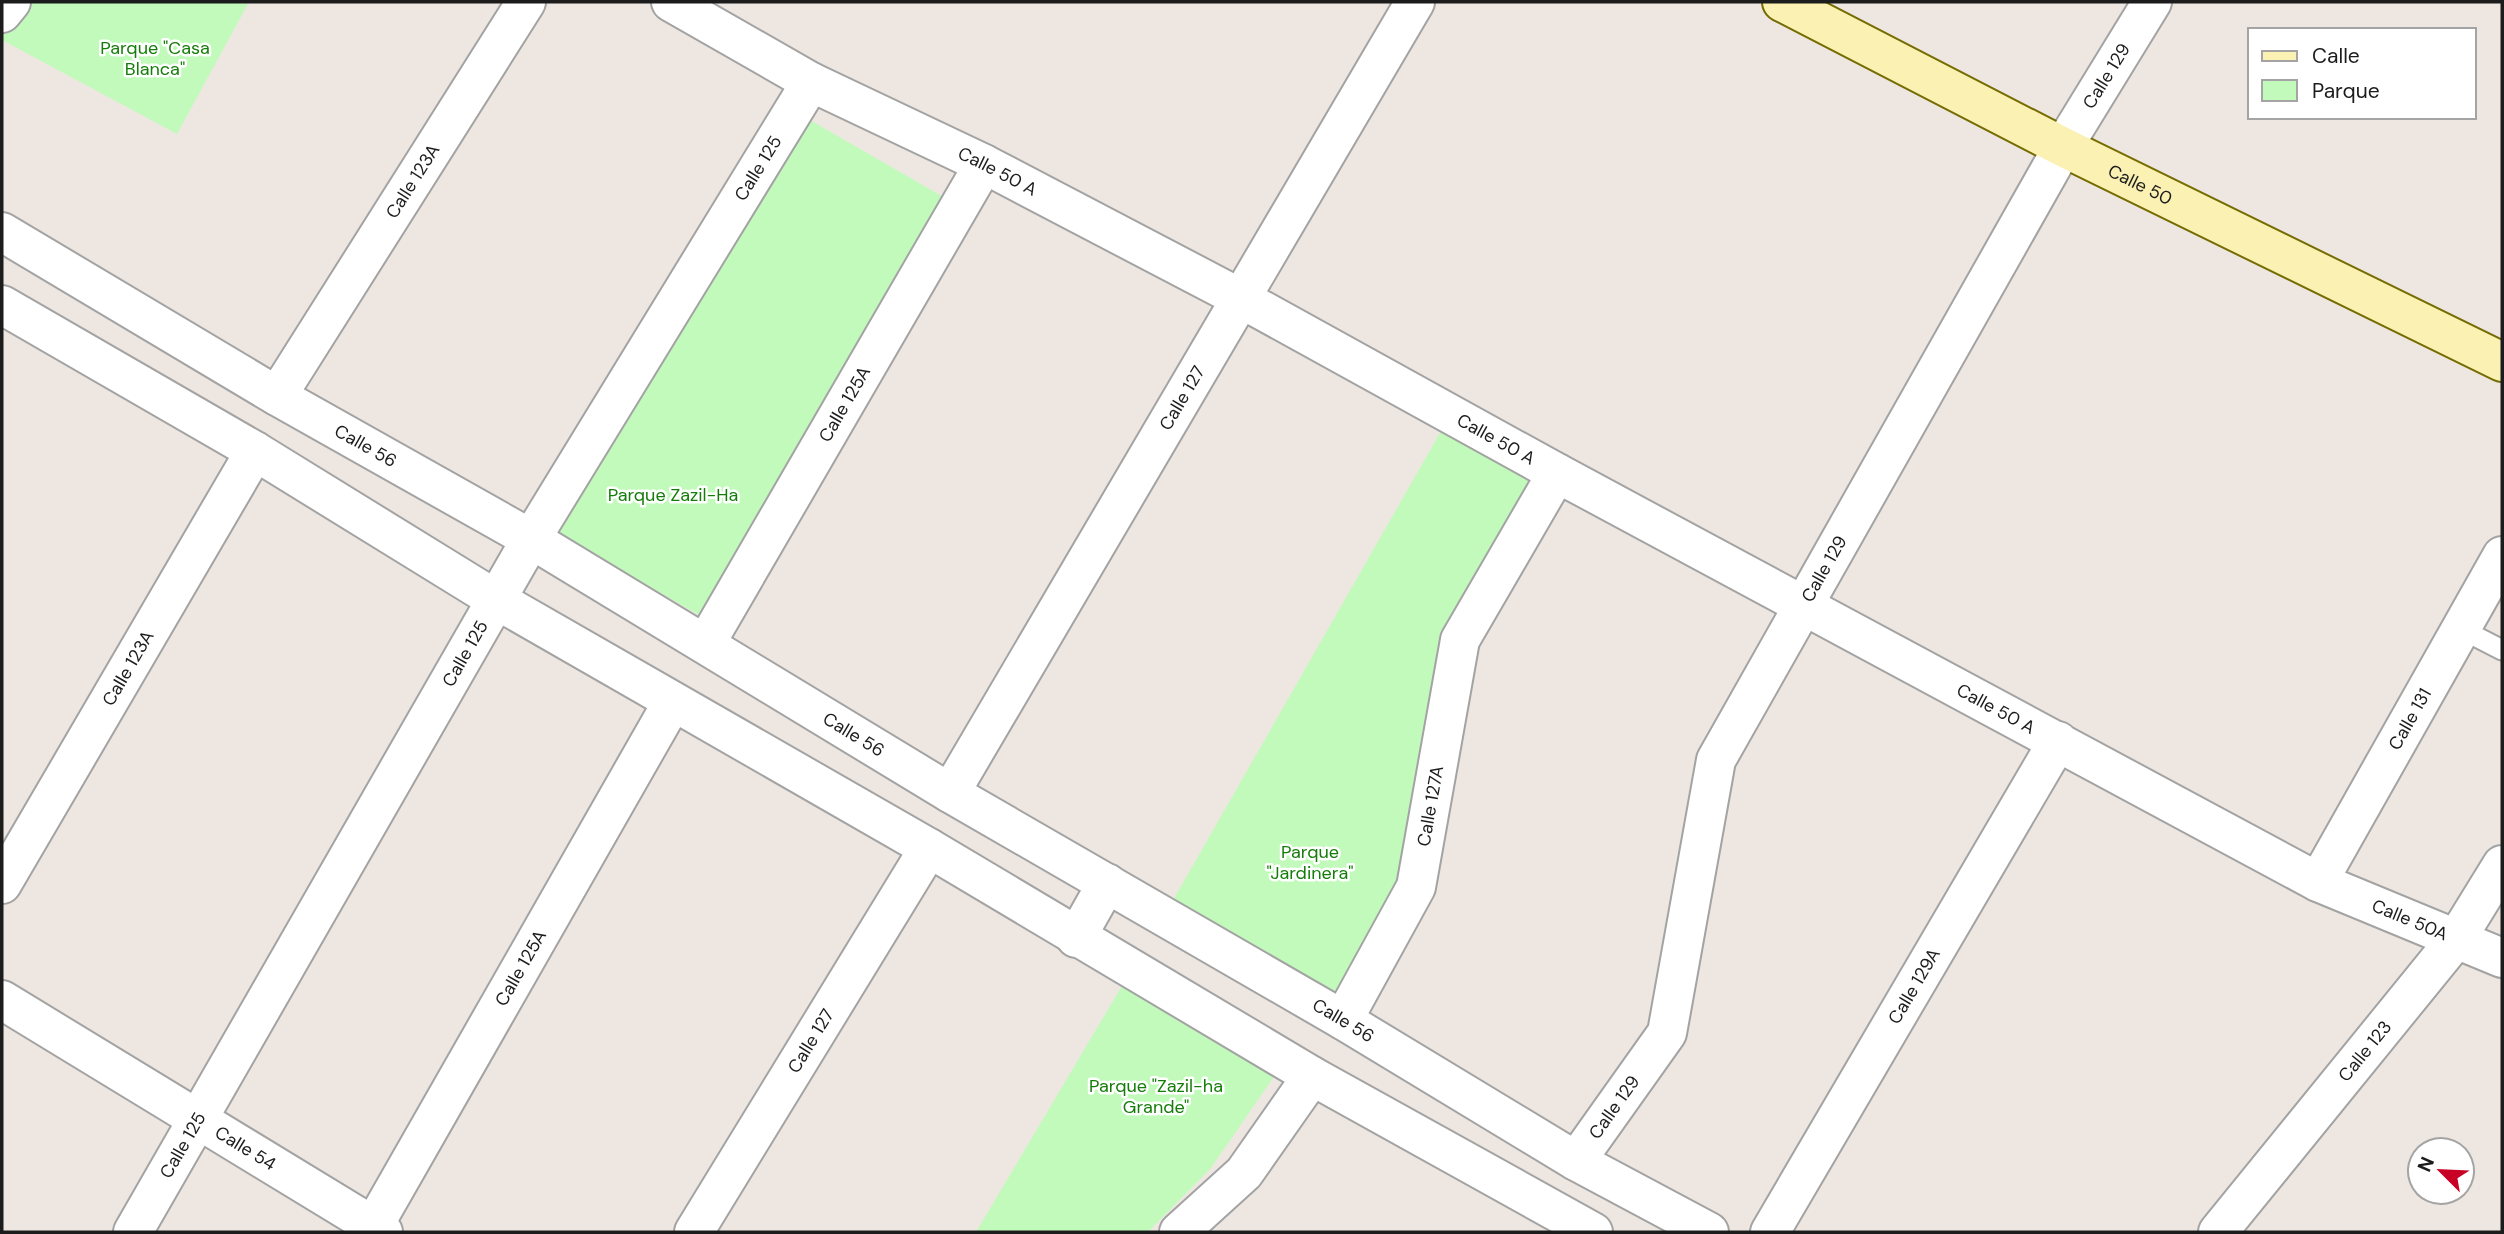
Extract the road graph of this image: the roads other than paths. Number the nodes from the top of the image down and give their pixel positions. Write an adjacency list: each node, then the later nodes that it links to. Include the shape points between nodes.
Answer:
1 (11, 2): 7 (street)
2 (526, 2): 15 (street, Calle 123A)
3 (671, 2): 8 (street, Calle 50 A)
4 (1415, 2): 12 (street, Calle 127)
5 (1782, 2): 9 (main road, Calle 50)
6 (2152, 2): 9 (street, Calle 129)
7 (2, 13)
8 (811, 82): 10 (street, Calle 50 A); 18 (street, Calle 125)
9 (2063, 147): 14 (main road, Calle 50); 21 (street, Calle 129)
10 (984, 164): 12 (street, Calle 50 A); 23 (street, Calle 125A)
11 (2, 232): 15 (street, Calle 56)
12 (1240, 298): 17 (street, Calle 50 A); 27 (street, Calle 127)
13 (2, 305): 16 (street)
14 (2502, 362)
15 (277, 396): 18 (street, Calle 56)
16 (255, 451): 20 (street); 32 (street, Calle 123A)
17 (1557, 473): 21 (street, Calle 50 A); 37 (street, Calle 127A, via 1460,640 1416,887)
18 (531, 538): 20 (street, Calle 125); 23 (street, Calle 56)
19 (2502, 556): 22 (street, Calle 131)
20 (495, 599): 25 (street); 39 (street, Calle 125)
21 (1801, 605): 26 (street, Calle 50 A); 40 (street, Calle 129, via 1716,760 1667,1033)
22 (2463, 630): 24 (lane); 30 (street, Calle 131)
23 (706, 643): 27 (street, Calle 56)
24 (2502, 650)
25 (672, 702): 28 (street); 42 (street, Calle 125A)
26 (2057, 741): 30 (street, Calle 50 A); 48 (street, Calle 129A)
27 (950, 793): 31 (street, Calle 56)
28 (929, 848): 33 (street); 44 (street, Calle 127)
29 (2502, 865): 34 (street, Calle 123)
30 (2318, 882): 34 (street, Calle 50A)
31 (1107, 883): 33 (street); 37 (street, Calle 56)
32 (2, 884)
33 (1076, 938): 38 (street)
34 (2457, 938): 35 (street, Calle 50A); 49 (street, Calle 123)
35 (2502, 958)
36 (2, 1000): 39 (street, Calle 54)
37 (1343, 1020): 40 (street, Calle 56)
38 (1312, 1076): 41 (street); 45 (street, via 1244,1173)
39 (199, 1121): 42 (street, Calle 54); 43 (street, Calle 125)
40 (1576, 1161): 47 (street, Calle 56)
41 (1547, 1221): 46 (street)
42 (376, 1230)
43 (133, 1232)
44 (694, 1232)
45 (1179, 1232)
46 (1593, 1232)
47 (1709, 1232)
48 (1770, 1232)
49 (2218, 1232)

